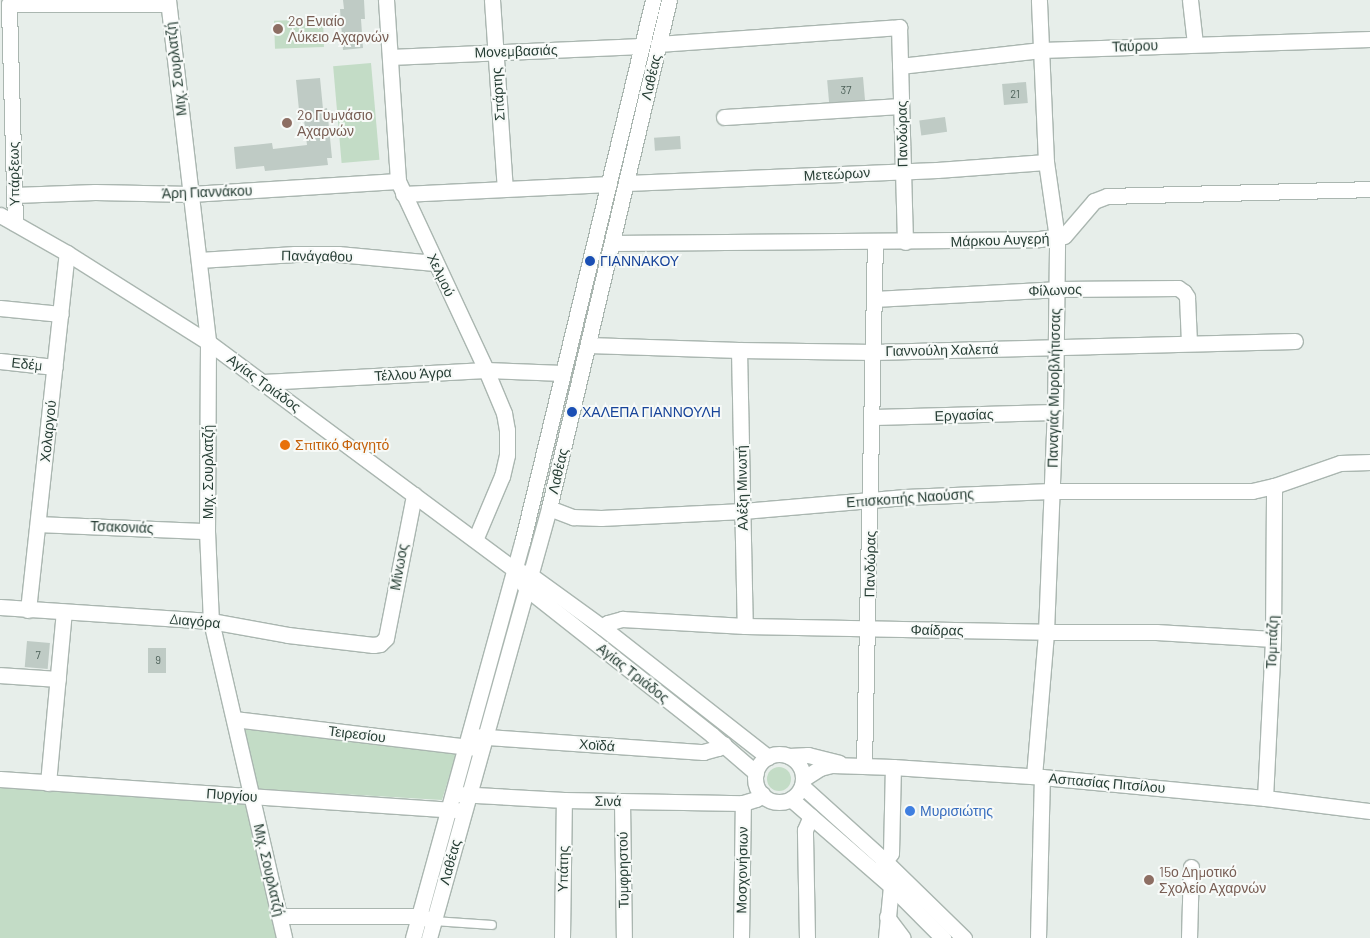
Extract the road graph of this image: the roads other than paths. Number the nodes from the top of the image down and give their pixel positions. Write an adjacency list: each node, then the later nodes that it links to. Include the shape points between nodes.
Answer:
1 (386, 0): 15 (street, Χελμού)
2 (492, 0): 14 (street, Σπάρτης)
3 (653, 0): 11 (street, Λαθέας)
4 (669, 0): 9 (street, Λαθέας)
5 (1039, 0): 13 (street, Παναγιάς Μυροβλήτισσας)
6 (1190, 0): 10 (street)
7 (168, 2): 12 (street, Υπάρξεως, via 9,4); 26 (street, Μιχ. Σουρλατζή)
8 (1370, 38): 10 (street, Ταύρου)
9 (658, 44): 16 (street, Πανδώρας, via 899,27); 21 (street, Λαθέας)
10 (1194, 44): 13 (street, Ταύρου)
11 (642, 46): 14 (street, Μονεμβασιάς); 22 (street, Λαθέας)
12 (5, 49): 27 (street, Υπάρξεως)
13 (1041, 50): 16 (street, Ταύρου); 19 (street, Παναγιάς Μυροβλήτισσας)
14 (495, 51): 15 (street, Μονεμβασιάς); 24 (street, Σπάρτης)
15 (390, 57): 23 (street, Χελμού)
16 (900, 66): 17 (street, Πανδώρας)
17 (901, 106): 18 (street); 20 (street, Πανδώρας)
18 (724, 116)
19 (1046, 162): 20 (street, Μετεώρων); 30 (street, Παναγιάς Μυροβλήτισσας)
20 (903, 171): 21 (street, Μετεώρων); 32 (street, Πανδώρας)
21 (627, 183): 33 (street, Λαθέας)
22 (609, 184): 24 (street); 51 (street, Λαθέας)
23 (401, 188): 24 (street); 26 (street, Άρη Γιαννάκου); 36 (street, Χελμού)
24 (505, 189)
25 (1370, 189): 30 (street, Μάρκου Αυγερή, via 1107,196 1094,201 1064,236)
26 (191, 194): 27 (street, Άρη Γιαννάκου, via 95,192); 35 (street, Μιχ. Σουρλατζή)
27 (14, 195): 29 (street, Υπάρξεως)
28 (0, 215): 29 (street, Αγίας Τριάδος)
29 (15, 223): 34 (street, Αγίας Τριάδος)
30 (1057, 238): 32 (street, Μάρκου Αυγερή); 37 (street, Παναγιάς Μυροβλήτισσας)
31 (875, 242): 32 (street, Μάρκου Αυγερή); 33 (street, Μάρκου Αυγερή); 38 (street, Πανδώρας)
32 (904, 242)
33 (612, 243): 44 (street, Λαθέας)
34 (68, 252): 40 (street, Χολαργού); 42 (street, Αγίας Τριάδος)
35 (199, 260): 36 (street, Πανάγαθου, via 338,254); 42 (street, Μιχ. Σουρλατζή)
36 (435, 262): 50 (street, Χελμού)
37 (1056, 289): 38 (street, Φίλωνος); 43 (street, Φίλωνος, via 1178,288 1187,297); 45 (street, Παναγιάς Μυροβλήτισσας)
38 (874, 299): 47 (street, Πανδώρας)
39 (0, 308): 40 (street)
40 (61, 314): 49 (street, Χολαργού)
41 (1295, 341): 43 (street, Γιαννούλη Χαλεπά)
42 (208, 342): 52 (street, Αγίας Τριάδος); 63 (street, Μιχ. Σουρλατζή)
43 (1189, 342): 45 (street, Γιαννούλη Χαλεπά)
44 (588, 345): 46 (street, Γιαννούλη Χαλεπά); 60 (street, Λαθέας)
45 (1056, 348): 47 (street, Γιαννούλη Χαλεπά); 53 (street, Παναγιάς Μυροβλήτισσας)
46 (739, 350): 47 (street, Γιαννούλη Χαλεπά); 61 (street, Αλέξη Μινωτή)
47 (874, 352): 54 (street, Πανδώρας)
48 (0, 361): 49 (street, Εδέμ)
49 (55, 367): 62 (street, Χολαργού)
50 (486, 370): 51 (street, Τέλλου Άγρα); 52 (street, Τέλλου Άγρα); 64 (street, Χελμού, via 504,413 507,455 502,476)
51 (563, 373): 65 (street, Λαθέας)
52 (262, 382): 58 (street, Αγίας Τριάδος)
53 (1055, 412): 54 (street, Εργασίας); 57 (street, Παναγιάς Μυροβλήτισσας)
54 (873, 417): 59 (street, Πανδώρας)
55 (1370, 462): 56 (street, Επισκοπής Ναούσης, via 1340,463)
56 (1274, 486): 57 (street, Επισκοπής Ναούσης, via 1252,491); 75 (street, Τομπάζη)
57 (1051, 491): 59 (street, Επισκοπής Ναούσης); 73 (street, Παναγιάς Μυροβλήτισσας)
58 (414, 495): 64 (street, Αγίας Τριάδος); 74 (street, Μίνωος)
59 (871, 500): 61 (street, Επισκοπής Ναούσης); 72 (street, Πανδώρας)
60 (549, 508): 61 (street, Επισκοπής Ναούσης, via 573,517 601,518); 65 (street, Λαθέας)
61 (742, 511): 70 (street, Αλέξη Μινωτή)
62 (38, 524): 63 (street, Τσακονιάς); 67 (street, Χολαργού)
63 (207, 530): 69 (street, Μιχ. Σουρλατζή)
64 (475, 540): 65 (street, Αγίας Τριάδος)
65 (523, 577): 71 (street, Αγίας Τριάδος); 79 (street, Λαθέας); 79 (street, Λαθέας); 80 (street, Αγίας Τριάδος)
66 (0, 607): 67 (street, Διαγόρα)
67 (28, 610): 68 (street, Διαγόρα)
68 (64, 612): 69 (street, Διαγόρα); 77 (street)
69 (211, 621): 74 (street, Διαγόρα, via 288,635 373,645); 78 (street, Μιχ. Σουρλατζή)
70 (745, 626): 71 (street, Φαίδρας, via 622,619); 72 (street, Φαίδρας)
71 (602, 628): 82 (street, Αγίας Τριάδος)
72 (868, 629): 73 (street, Φαίδρας); 84 (street, Πανδώρας)
73 (1046, 632): 75 (street, Φαίδρας, via 1156,632); 87 (street, Παναγιάς Μυροβλήτισσας)
74 (386, 638)
75 (1273, 639): 95 (street, Τομπάζη)
76 (0, 675): 77 (street)
77 (58, 679): 89 (street)
78 (234, 719): 79 (street, Τειρεσίου); 94 (street, Μιχ. Σουρλατζή)
79 (475, 742): 80 (street, Χοϊδά, via 703,752); 91 (street, Λαθέας); 92 (street, Λαθέας)
80 (724, 744): 86 (street, Αγίας Τριάδος)
81 (790, 756): 82 (street, via 778,754); 83 (street, Ασπασίας Πιτσίλου, via 820,757); 90 (street, via 800,766)
82 (768, 757): 86 (street, via 758,766)
83 (843, 764): 84 (street, Ασπασίας Πιτσίλου); 90 (street, Ασπασίας Πιτσίλου, via 820,768)
84 (864, 766): 85 (street, Ασπασίας Πιτσίλου)
85 (893, 767): 87 (street, Ασπασίας Πιτσίλου); 105 (street, via 891,853)
86 (756, 773): 93 (street, via 756,784)
87 (1038, 776): 95 (street, Ασπασίας Πιτσίλου); 123 (street, Παναγιάς Μυροβλήτισσας)
88 (0, 779): 89 (street, Πυργίου)
89 (48, 783): 94 (street, Πυργίου)
90 (802, 783): 96 (street); 105 (street)
91 (453, 794): 92 (street, Σινά); 100 (street, Λαθέας)
92 (468, 794): 97 (street, Σινά); 101 (street, Λαθέας)
93 (762, 794): 96 (street, via 775,802); 99 (street, Σινά)
94 (252, 796): 100 (street, Πυργίου); 107 (street, Μιχ. Σουρλατζή)
95 (1265, 798): 102 (street, Ασπασίας Πιτσίλου)
96 (791, 799): 103 (street)
97 (564, 800): 98 (street, Σινά); 115 (street, Υπάτης)
98 (622, 801): 99 (street, Σινά); 116 (street, Τυμφρηστού)
99 (742, 803): 117 (street, Μοσχονήσιων)
100 (448, 809): 101 (street, Πυργίου); 108 (street, Λαθέας)
101 (464, 811): 110 (street, Λαθέας)
102 (1370, 811)
103 (810, 816): 105 (street); 118 (street, via 805,830)
104 (1191, 867): 124 (street)
105 (882, 868): 106 (street); 122 (street)
106 (891, 886): 109 (street); 121 (street)
107 (279, 916): 108 (street); 112 (street, Μιχ. Σουρλατζή)
108 (419, 916): 110 (street); 113 (street, Λαθέας)
109 (887, 917): 119 (street); 120 (street)
110 (434, 921): 111 (lane); 114 (street, Λαθέας)
111 (492, 925)
112 (284, 938)
113 (413, 938)
114 (429, 938)
115 (562, 938)
116 (624, 938)
117 (741, 938)
118 (806, 938)
119 (886, 938)
120 (903, 938)
121 (943, 938)
122 (964, 938)
123 (1038, 938)
124 (1189, 938)

